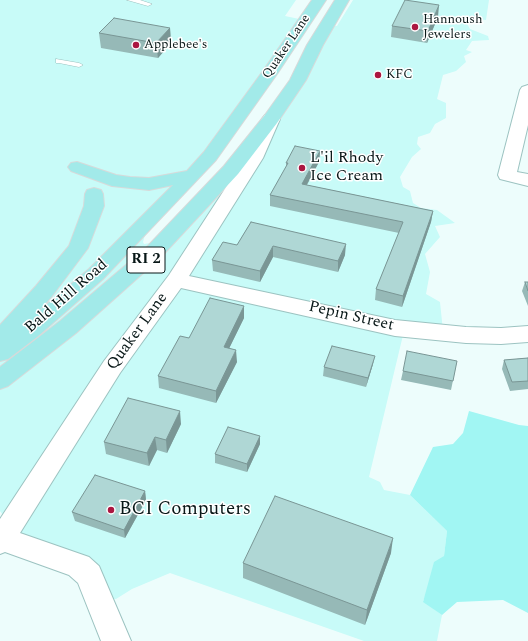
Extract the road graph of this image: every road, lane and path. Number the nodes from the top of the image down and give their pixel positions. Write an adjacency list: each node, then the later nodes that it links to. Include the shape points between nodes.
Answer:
1 (130, 0): 4 (lane)
2 (319, 0): 7 (main road, Quaker Lane / RI 2)
3 (342, 0): 8 (main road, Quaker Lane / RI 2)
4 (148, 4)
5 (59, 61): 6 (lane)
6 (79, 65)
7 (269, 74): 8 (main road); 12 (main road, Quaker Lane / RI 2)
8 (298, 80): 10 (main road, Quaker Lane / RI 2)
9 (528, 90): 13 (street, via 507,176)
10 (271, 119): 16 (street, Quaker Lane, via 254,158); 20 (main road, Quaker Lane / RI 2, via 231,170 154,253 68,327)
11 (77, 167): 12 (main road, via 112,180 130,183 150,184)
12 (194, 175): 15 (main road, Quaker Lane / RI 2)
13 (528, 180)
14 (94, 194): 18 (main road, via 94,206 78,248 44,291)
15 (131, 240): 19 (main road, Bald Hill Road / RI 2, via 96,274)
16 (176, 280): 17 (street, Pepin Street, via 396,328 473,335); 21 (street, Quaker Lane, via 112,367)
17 (528, 334)
18 (0, 339)
19 (0, 352)
20 (0, 380)
21 (1, 540): 22 (street, via 79,566 89,575)
22 (116, 641)

